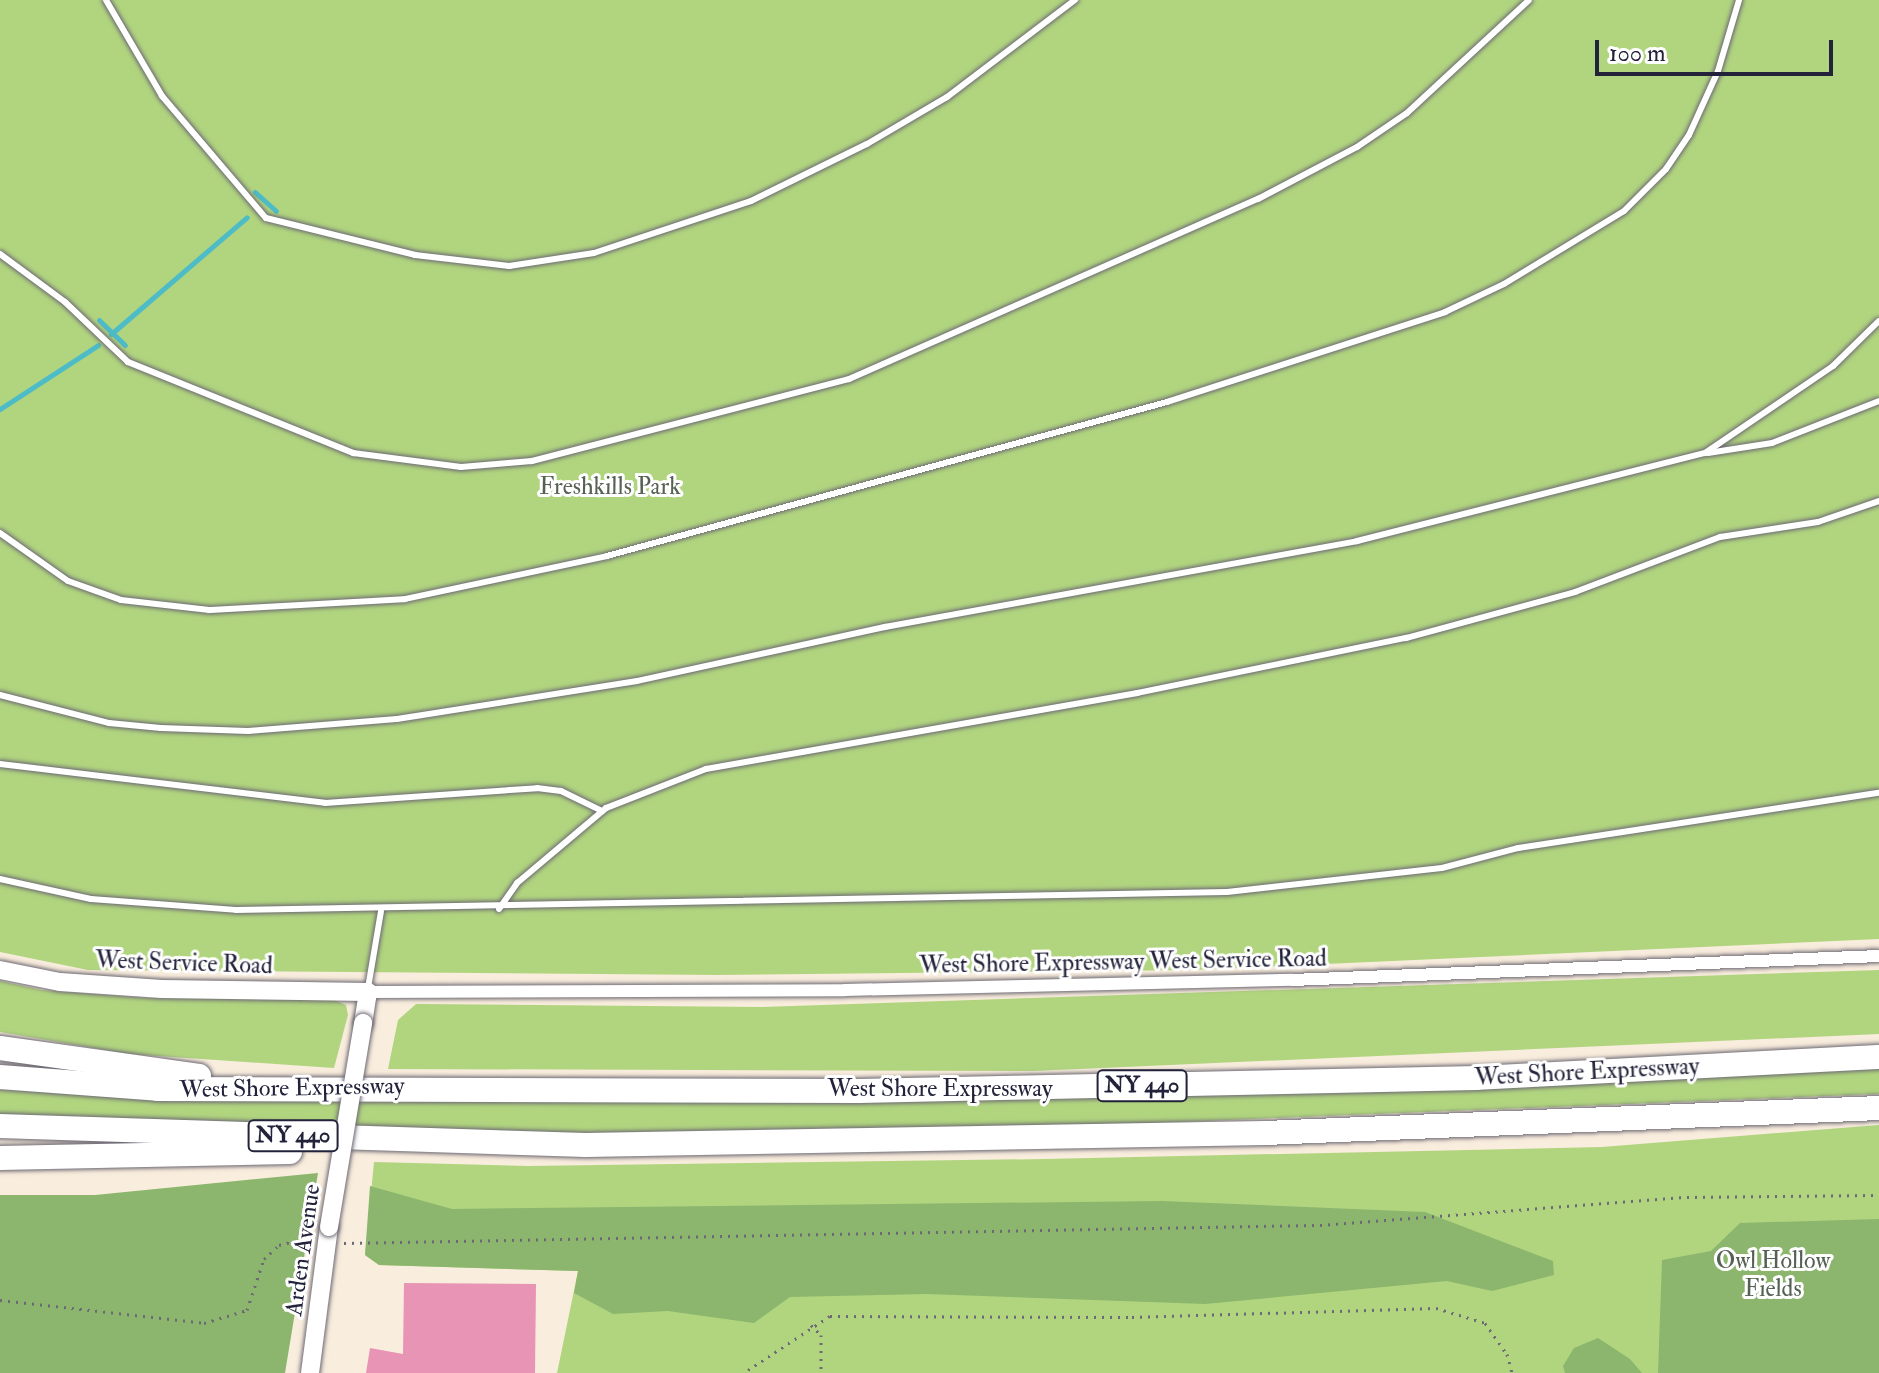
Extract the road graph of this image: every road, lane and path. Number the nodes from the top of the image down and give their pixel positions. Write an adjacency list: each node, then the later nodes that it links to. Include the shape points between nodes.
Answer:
1 (106, 0): 2 (lane, via 162,96 266,218 415,255 509,266 594,253 751,201 922,112)
2 (1075, 0)
3 (1529, 0): 5 (lane, via 1454,74 1395,121 1258,199 849,379 532,461 461,467 353,453 128,362 65,302)
4 (1739, 0): 10 (lane, via 1718,71 1689,135 1666,169 1624,211 1504,284 1445,312 1167,402 607,556 405,599 222,610 121,600 68,581)
5 (0, 254)
6 (1879, 321): 8 (lane, via 1833,366)
7 (1879, 401): 8 (lane, via 1772,443)
8 (1705, 453): 11 (lane, via 1432,526 885,627 637,681 438,714 205,730 109,723)
9 (1879, 501): 14 (lane, via 1818,522 1705,541 1575,592 1449,628 1137,693 706,769)
10 (0, 533)
11 (0, 695)
12 (0, 764): 14 (lane, via 325,803 537,788 561,791)
13 (1879, 793): 16 (lane, via 1518,848 1442,868 1227,892)
14 (602, 811): 16 (lane, via 517,883)
15 (0, 879): 17 (lane, via 91,899 236,910)
16 (499, 909): 17 (lane)
17 (381, 911): 20 (lane)
18 (1879, 956): 20 (street, West Shore Expressway West Service Road, via 829,991)
19 (0, 970): 20 (street, West Service Road, via 60,982 162,989)
20 (368, 992): 30 (street, Arden Avenue, bridge)
21 (0, 1048): 24 (highway, via 230,1079)
22 (1879, 1057): 24 (highway, West Shore Expressway / NY 440, via 1477,1078 1064,1088)
23 (0, 1077): 24 (highway, West Shore Expressway / NY 440, via 158,1089)
24 (405, 1087)
25 (1879, 1108): 27 (highway, West Shore Expressway / NY 440, via 1296,1132)
26 (0, 1126): 27 (highway, West Shore Expressway / NY 440)
27 (586, 1145): 28 (highway)
28 (0, 1158)
29 (1879, 1195): 30 (path, via 1503,1208 1320,1225)
30 (328, 1235): 31 (path, via 279,1245 264,1259 247,1310 204,1323); 34 (street, Arden Avenue)
31 (0, 1300)
32 (811, 1324): 33 (path, via 777,1355); 35 (path, via 821,1335); 36 (path, via 830,1316 921,1312 1132,1317 1436,1308 1485,1323 1507,1354)
33 (748, 1370)
34 (310, 1373)
35 (821, 1373)
36 (1512, 1373)

